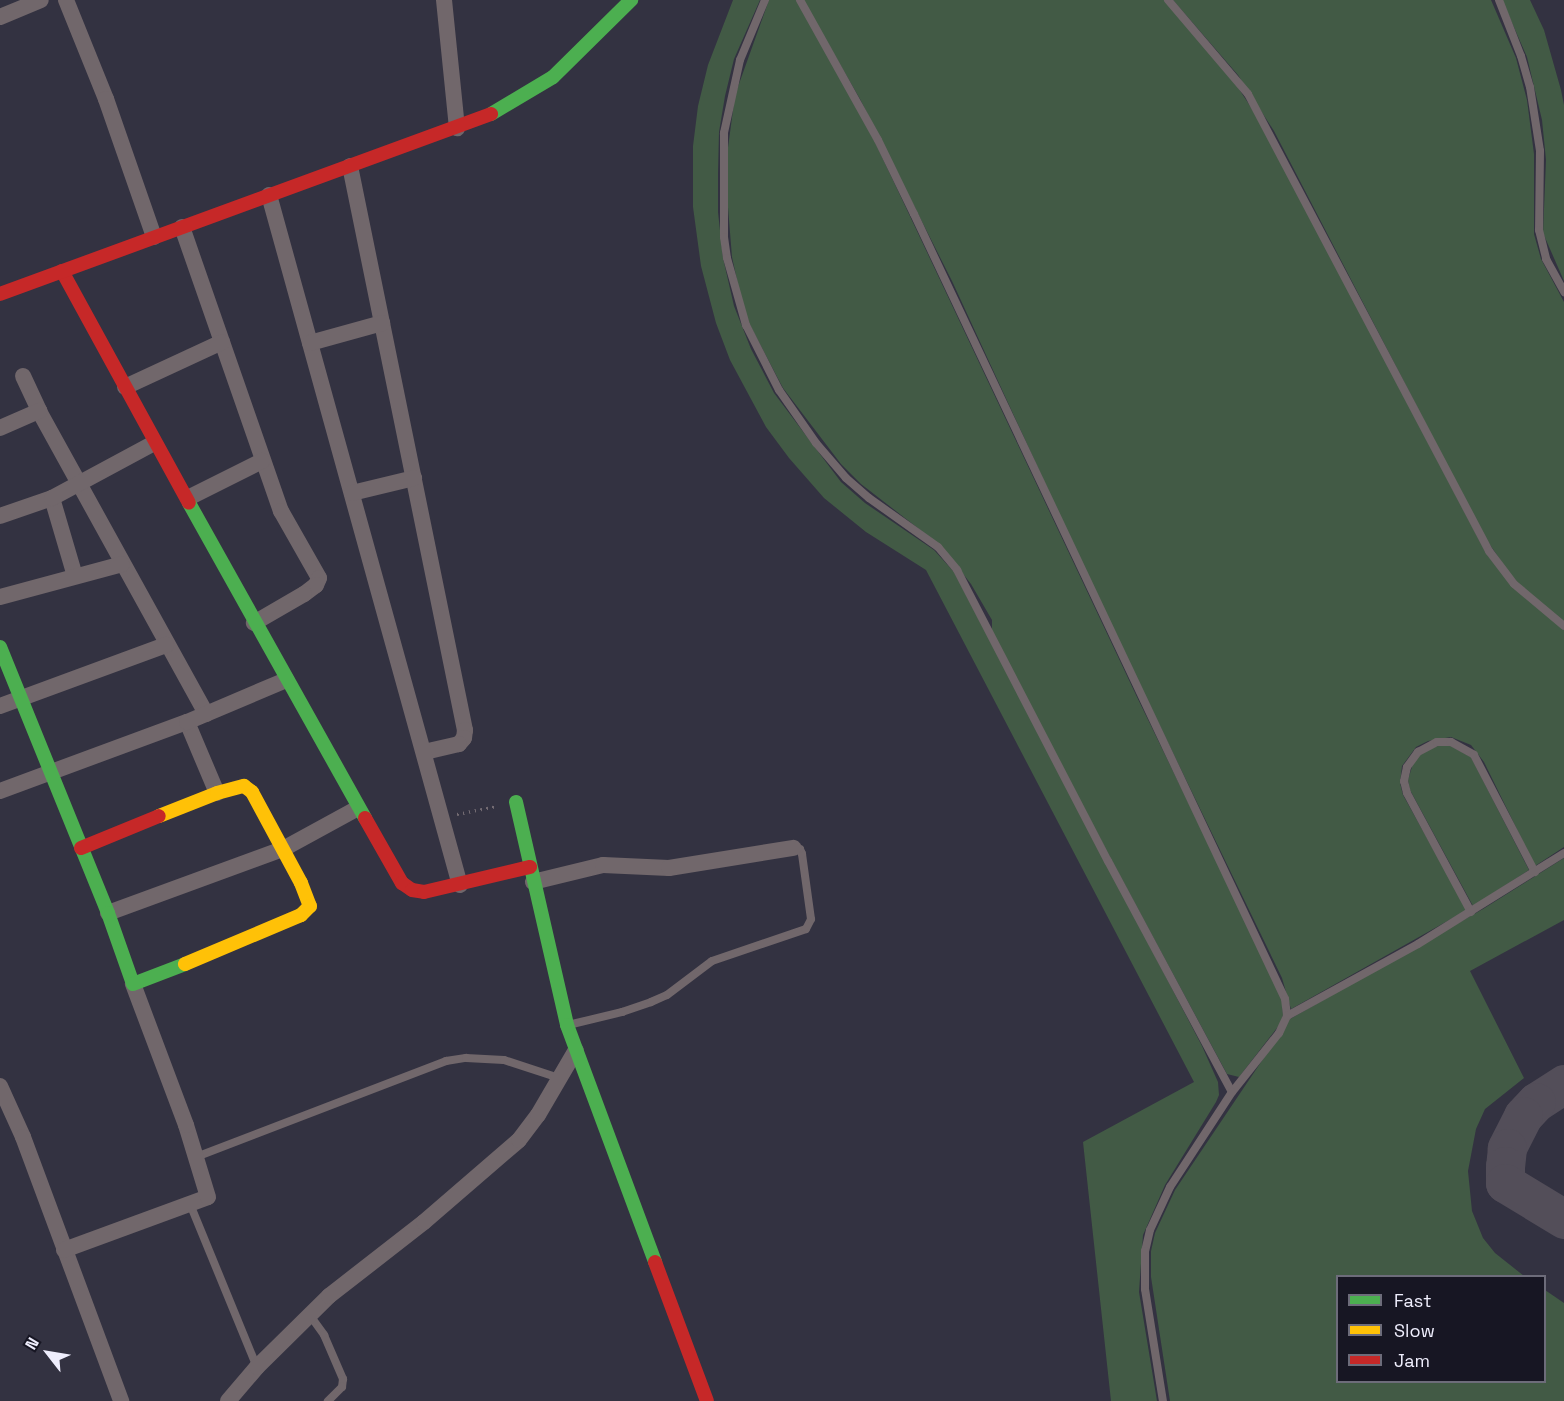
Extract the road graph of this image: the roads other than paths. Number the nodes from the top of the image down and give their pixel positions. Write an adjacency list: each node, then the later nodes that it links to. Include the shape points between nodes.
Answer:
1 (41, 0): 9 (street)
2 (66, 0): 14 (street, via 106,99)
3 (444, 0): 10 (street)
4 (631, 0): 10 (street, via 536,90)
5 (765, 0): 66 (lane, via 740,60 724,133 724,237 746,325 779,390 846,478 938,547 957,570)
6 (800, 0): 61 (lane, via 878,140 914,214 1278,980)
7 (1168, 0): 37 (lane, via 1248,94 1489,551 1514,584)
8 (1498, 0): 16 (lane, via 1530,87 1540,151 1539,230 1546,259)
9 (0, 17)
10 (457, 128): 11 (street)
11 (350, 166): 12 (street); 18 (street)
12 (269, 195): 13 (street); 20 (street)
13 (182, 227): 14 (street); 19 (street)
14 (154, 237): 15 (street)
15 (62, 271): 17 (street); 22 (street)
16 (1564, 292)
17 (0, 294)
18 (382, 323): 20 (street); 27 (street)
19 (222, 342): 22 (street); 26 (street)
20 (310, 343): 29 (street)
21 (23, 376): 23 (street)
22 (125, 387): 25 (street)
23 (39, 411): 24 (street); 28 (street)
24 (0, 428)
25 (154, 443): 28 (street); 31 (street)
26 (262, 461): 31 (street); 36 (street, via 288,526 319,578 304,594)
27 (414, 478): 29 (street); 45 (street, via 465,734 459,744)
28 (81, 484): 30 (street); 33 (street)
29 (352, 493): 45 (street)
30 (52, 498): 32 (street); 34 (street)
31 (188, 498): 36 (street)
32 (0, 516)
33 (122, 564): 34 (street); 38 (street)
34 (75, 576): 35 (street)
35 (0, 597)
36 (254, 622): 40 (street)
37 (1564, 626)
38 (166, 645): 41 (street); 43 (street)
39 (0, 646): 41 (street)
40 (286, 680): 43 (street); 50 (street)
41 (19, 699): 42 (street); 46 (street)
42 (0, 706)
43 (206, 714): 44 (street)
44 (187, 722): 46 (street); 48 (street)
45 (425, 752): 57 (street)
46 (49, 772): 47 (street); 51 (street)
47 (0, 791)
48 (217, 793): 51 (street); 53 (street, via 241,786 250,789)
49 (516, 802): 56 (street)
50 (358, 808): 53 (street); 57 (street, via 406,887 424,892)
51 (81, 848): 59 (street)
52 (793, 848): 56 (street, via 669,868 603,865); 62 (lane, via 802,854 811,919 806,929 712,961 667,995 651,1002)
53 (283, 849): 59 (street); 60 (street, via 309,901 306,911)
54 (1564, 852): 55 (lane)
55 (1535, 872): 58 (lane); 58 (lane, via 1474,755 1451,742 1437,742 1418,752 1407,767 1407,793)
56 (532, 875): 57 (street); 62 (street)
57 (460, 885)
58 (1471, 912): 61 (lane)
59 (108, 913): 60 (street)
60 (133, 984): 67 (street)
61 (1287, 1016): 66 (lane, via 1279,1033)
62 (567, 1025): 63 (street)
63 (576, 1050): 64 (street); 75 (street)
64 (559, 1078): 67 (lane, via 504,1060 446,1061); 70 (street, via 528,1131 508,1151)
65 (0, 1086): 69 (street)
66 (1232, 1092): 76 (lane, via 1162,1200 1145,1251 1145,1288)
67 (196, 1157): 68 (street, via 208,1197)
68 (190, 1204): 69 (street); 71 (lane)
69 (64, 1250): 72 (street)
70 (309, 1314): 71 (street); 74 (lane, via 324,1335 343,1379 342,1387)
71 (257, 1367): 73 (street)
72 (122, 1401)
73 (228, 1401)
74 (328, 1401)
75 (707, 1401)
76 (1163, 1401)

